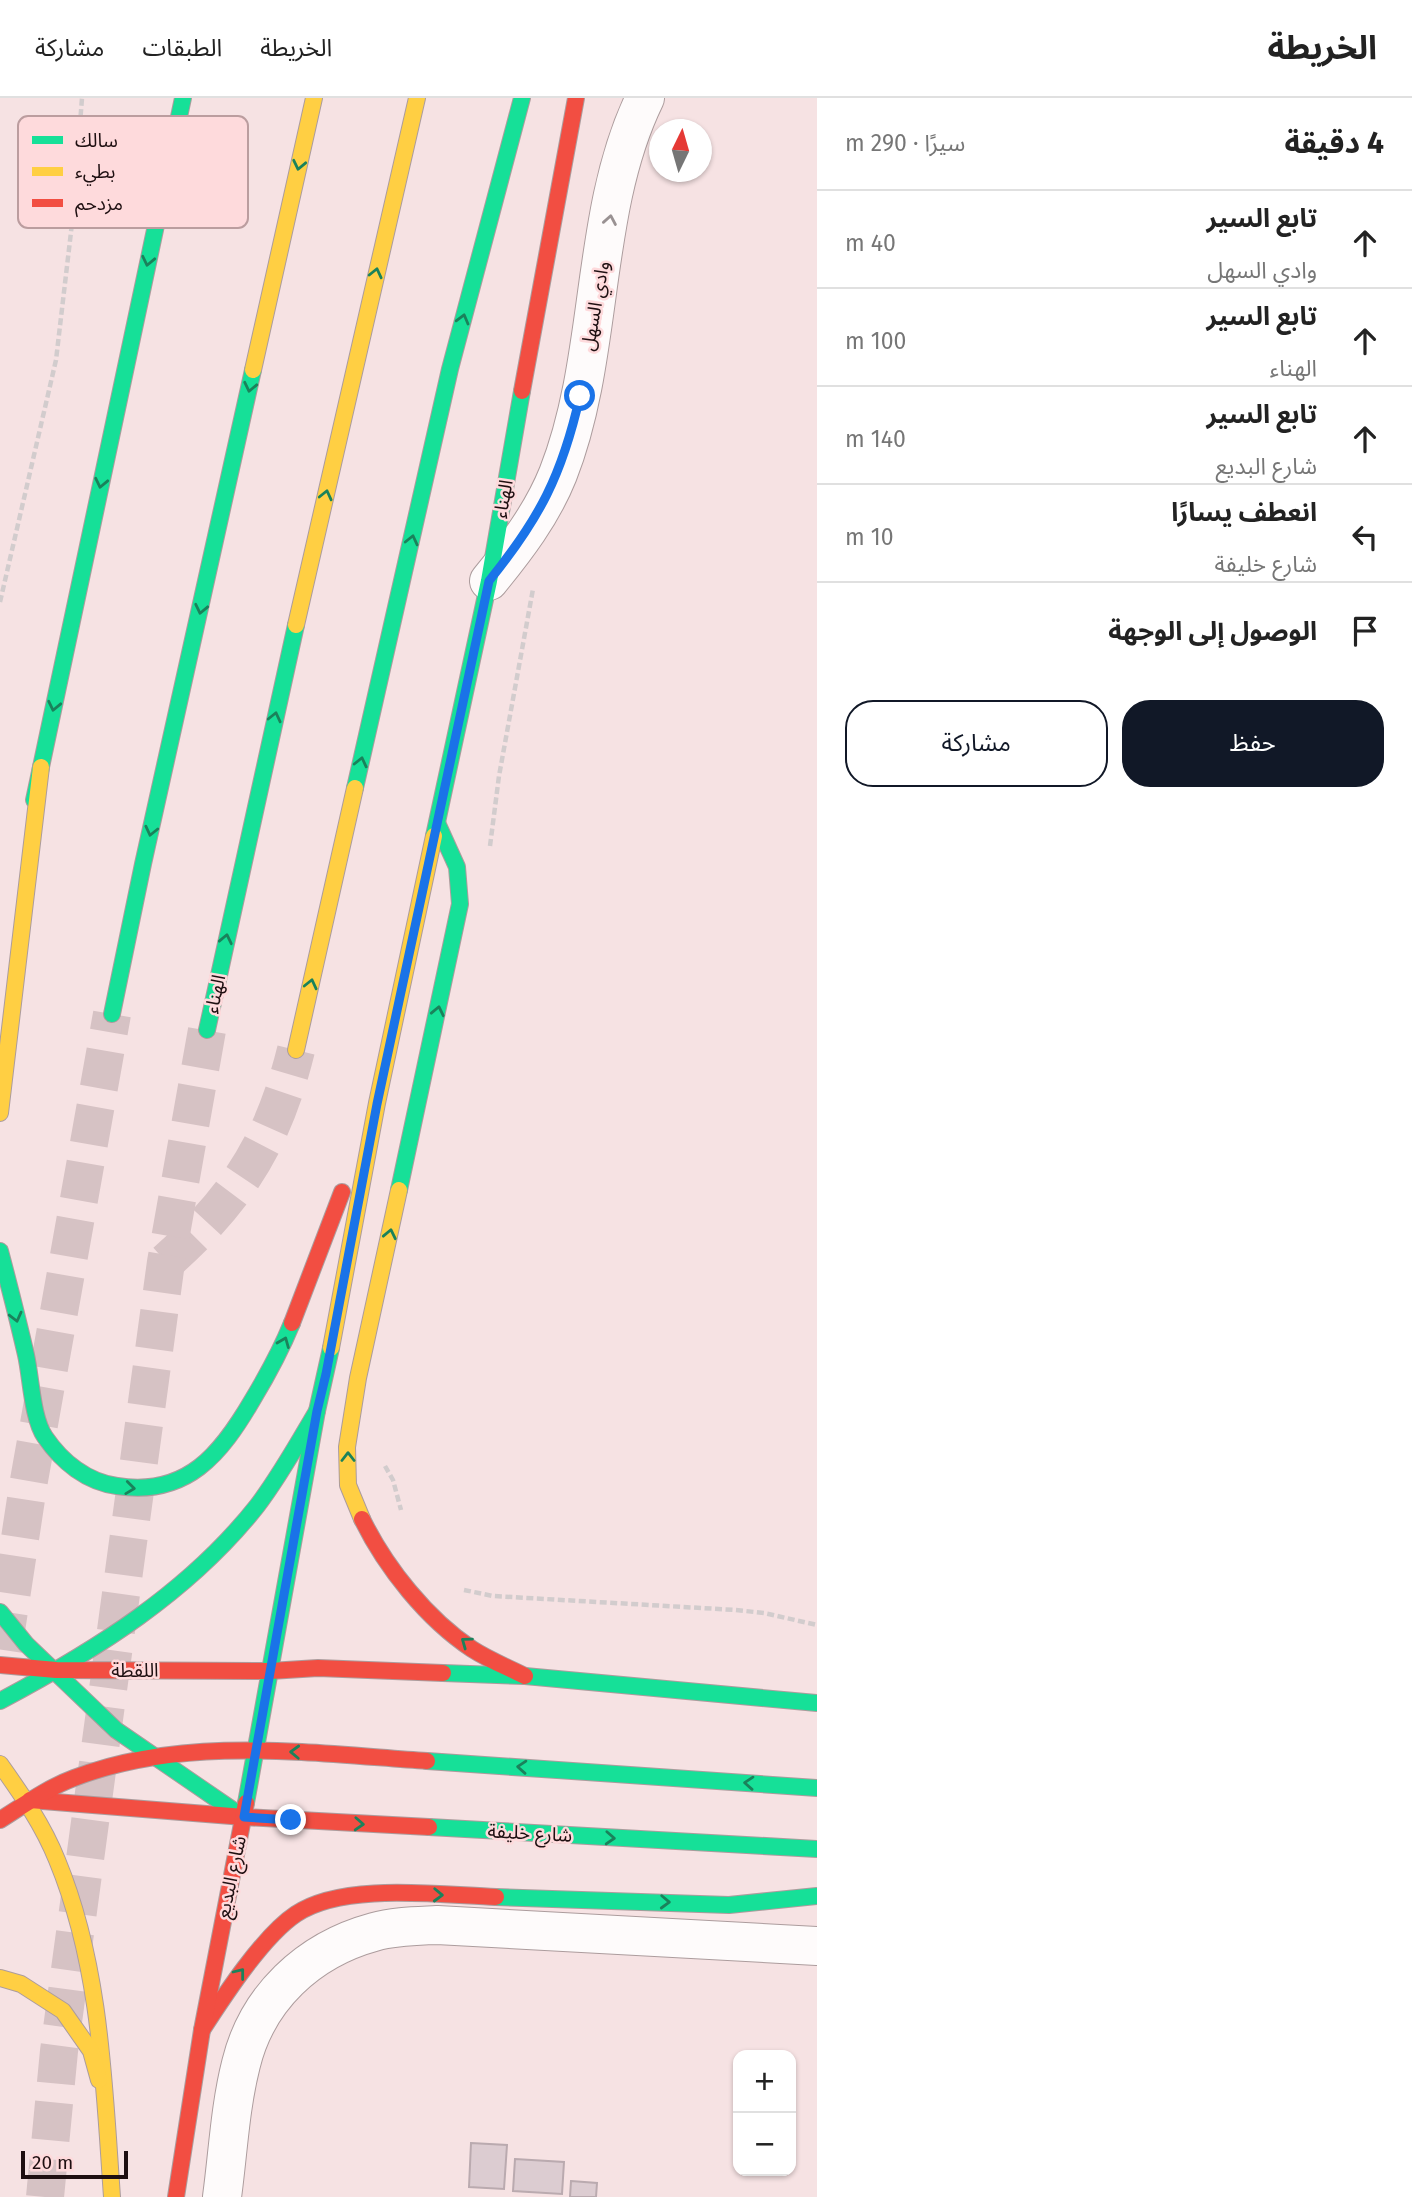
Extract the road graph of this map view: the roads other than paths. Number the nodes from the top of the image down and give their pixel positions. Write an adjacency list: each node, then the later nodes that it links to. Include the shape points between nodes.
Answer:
1 (183, 98): 7 (main road, one-way to 7)
2 (314, 98): 13 (main road, one-way to 13)
3 (417, 98): 14 (main road, الهناء, one-way to 3)
4 (523, 98): 15 (main road, one-way to 4, via 450,369)
5 (576, 98): 9 (main road, الهناء)
6 (645, 98): 9 (street, وادي السهل, one-way to 6, via 538,513 571,436 618,172)
7 (179, 116)
8 (155, 228): 10 (main road, one-way to 10)
9 (489, 581): 11 (main road, الهناء)
10 (41, 767): 12 (main road); 17 (main road)
11 (438, 825): 16 (main road, الهناء); 24 (main road, one-way to 11, via 465,1644 430,1610 398,1575 364,1524 348,1483 348,1440 358,1378 460,904 457,867)
12 (6, 924)
13 (112, 1014)
14 (207, 1030)
15 (296, 1050)
16 (377, 1104): 18 (main road, one-way to 16, via 43,1435 68,1465 101,1484 140,1490 178,1482 210,1461 233,1434 281,1351); 19 (main road, شارع البديع)
17 (0, 1113)
18 (0, 1251)
19 (317, 1411): 22 (main road, via 276,1479 198,1570 144,1615); 23 (main road, شارع البديع)
20 (0, 1612): 22 (main road, via 26,1644)
21 (0, 1665): 22 (main road, اللقطة)
22 (56, 1670): 23 (main road, اللقطة); 25 (main road); 28 (main road, via 100,1716)
23 (270, 1671): 24 (main road, via 318,1668); 27 (main road, شارع البديع)
24 (525, 1676): 26 (main road)
25 (0, 1702)
26 (817, 1703)
27 (256, 1750): 28 (main road); 30 (main road, one-way to 27); 33 (main road, شارع البديع)
28 (150, 1755): 32 (main road, via 67,1781); 33 (main road)
29 (0, 1764): 32 (main road)
30 (817, 1788)
31 (0, 1798): 32 (main road)
32 (28, 1800): 33 (main road); 34 (main road); 40 (main road, via 57,1859 82,1938)
33 (244, 1817): 35 (main road, شارع خليفة, one-way to 35); 39 (main road, شارع البديع)
34 (0, 1820)
35 (817, 1849)
36 (817, 1896): 39 (main road, one-way to 36, via 254,1955 286,1922 298,1912 340,1898 388,1893 729,1905)
37 (817, 1946): 43 (street, via 438,1925 403,1926 345,1941 294,1975 259,2015 236,2087)
38 (0, 1978): 40 (main road, via 21,1984 63,2011 91,2051)
39 (202, 2029): 42 (main road, شارع البديع)
40 (104, 2099): 41 (main road)
41 (112, 2197)
42 (176, 2197)
43 (222, 2197)

